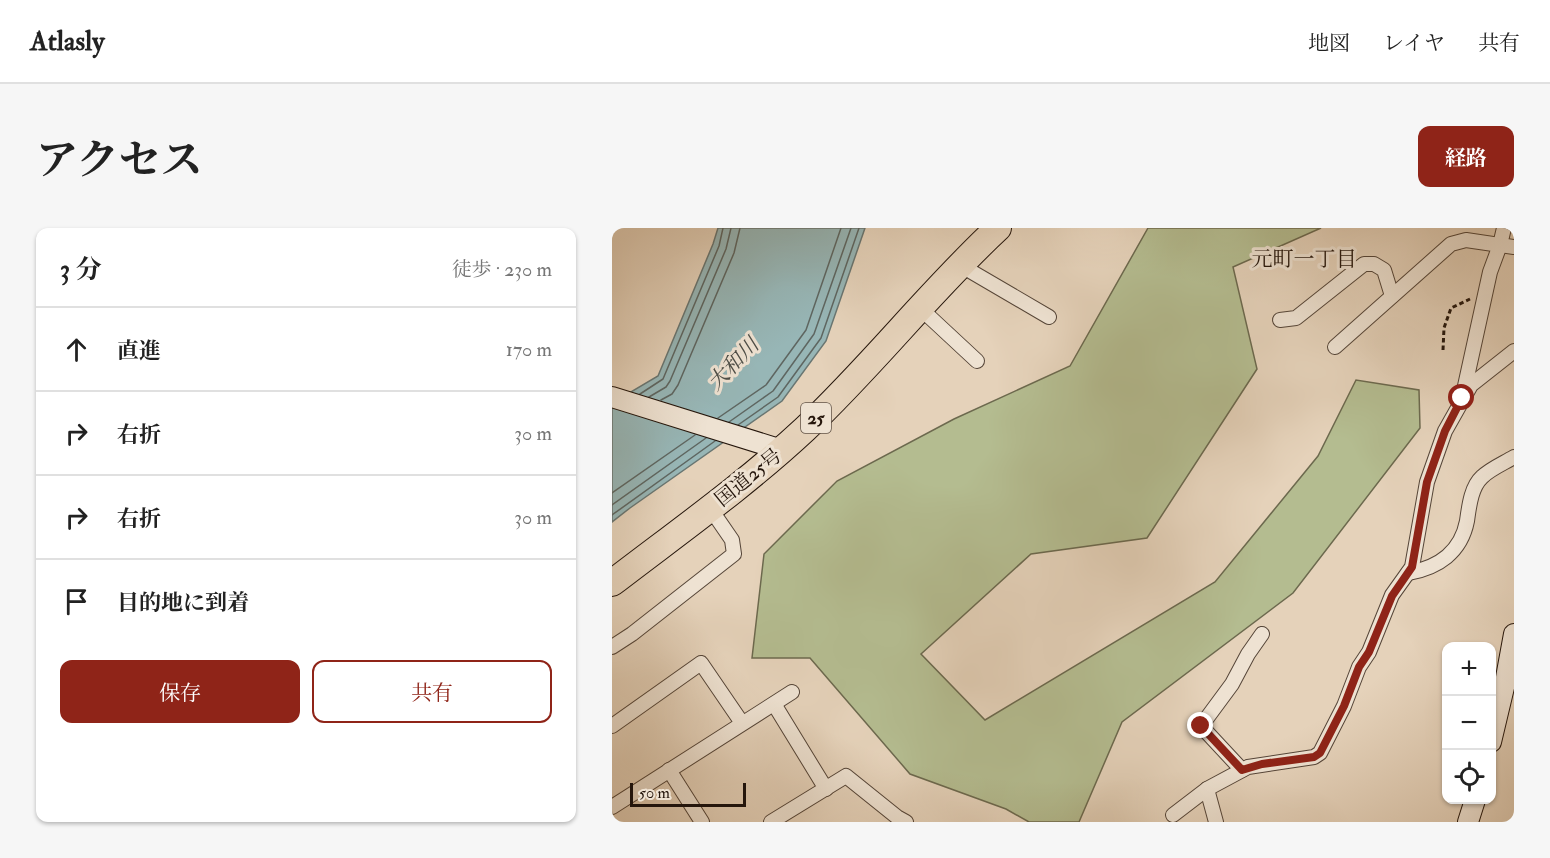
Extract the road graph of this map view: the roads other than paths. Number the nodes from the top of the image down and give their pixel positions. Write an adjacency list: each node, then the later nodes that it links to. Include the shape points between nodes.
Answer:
1 (998, 228): 6 (highway, 国道25号 / 25)
2 (1453, 228): 4 (street)
3 (1504, 228): 5 (street)
4 (1456, 243): 5 (street, via 1466,240); 7 (street)
5 (1507, 246): 15 (street, via 1487,285)
6 (960, 265): 8 (highway, 国道25号 / 25); 9 (street)
7 (1392, 296): 10 (street, via 1384,270 1364,264 1296,318); 11 (street)
8 (920, 308): 13 (street); 16 (highway, 国道25号 / 25, via 862,372)
9 (1049, 317)
10 (1280, 320)
11 (1335, 347)
12 (1514, 351): 15 (street, via 1471,385)
13 (977, 361)
14 (612, 397): 16 (street)
15 (1462, 398): 19 (street, via 1433,460)
16 (782, 450): 18 (highway, 国道25号 / 25)
17 (1514, 457): 19 (street, via 1481,477 1461,538 1449,554 1438,565)
18 (710, 508): 20 (highway, 国道25号 / 25); 23 (street, via 732,540 734,554)
19 (1408, 573): 30 (street, via 1392,596 1320,753)
20 (612, 584)
21 (1262, 634): 30 (street, via 1201,726)
22 (1514, 634): 26 (street)
23 (612, 647)
24 (792, 692): 25 (street)
25 (774, 704): 27 (street); 31 (street)
26 (1496, 721)
27 (742, 723): 28 (street, via 701,663); 29 (street)
28 (612, 726)
29 (669, 770): 34 (street); 36 (street)
30 (1242, 770): 32 (street)
31 (826, 789): 37 (street); 38 (street, via 846,776)
32 (1207, 789): 35 (street); 39 (street)
33 (1474, 804): 40 (street)
34 (612, 807)
35 (1173, 815)
36 (702, 822)
37 (771, 822)
38 (906, 822)
39 (1216, 822)
40 (1468, 822)

